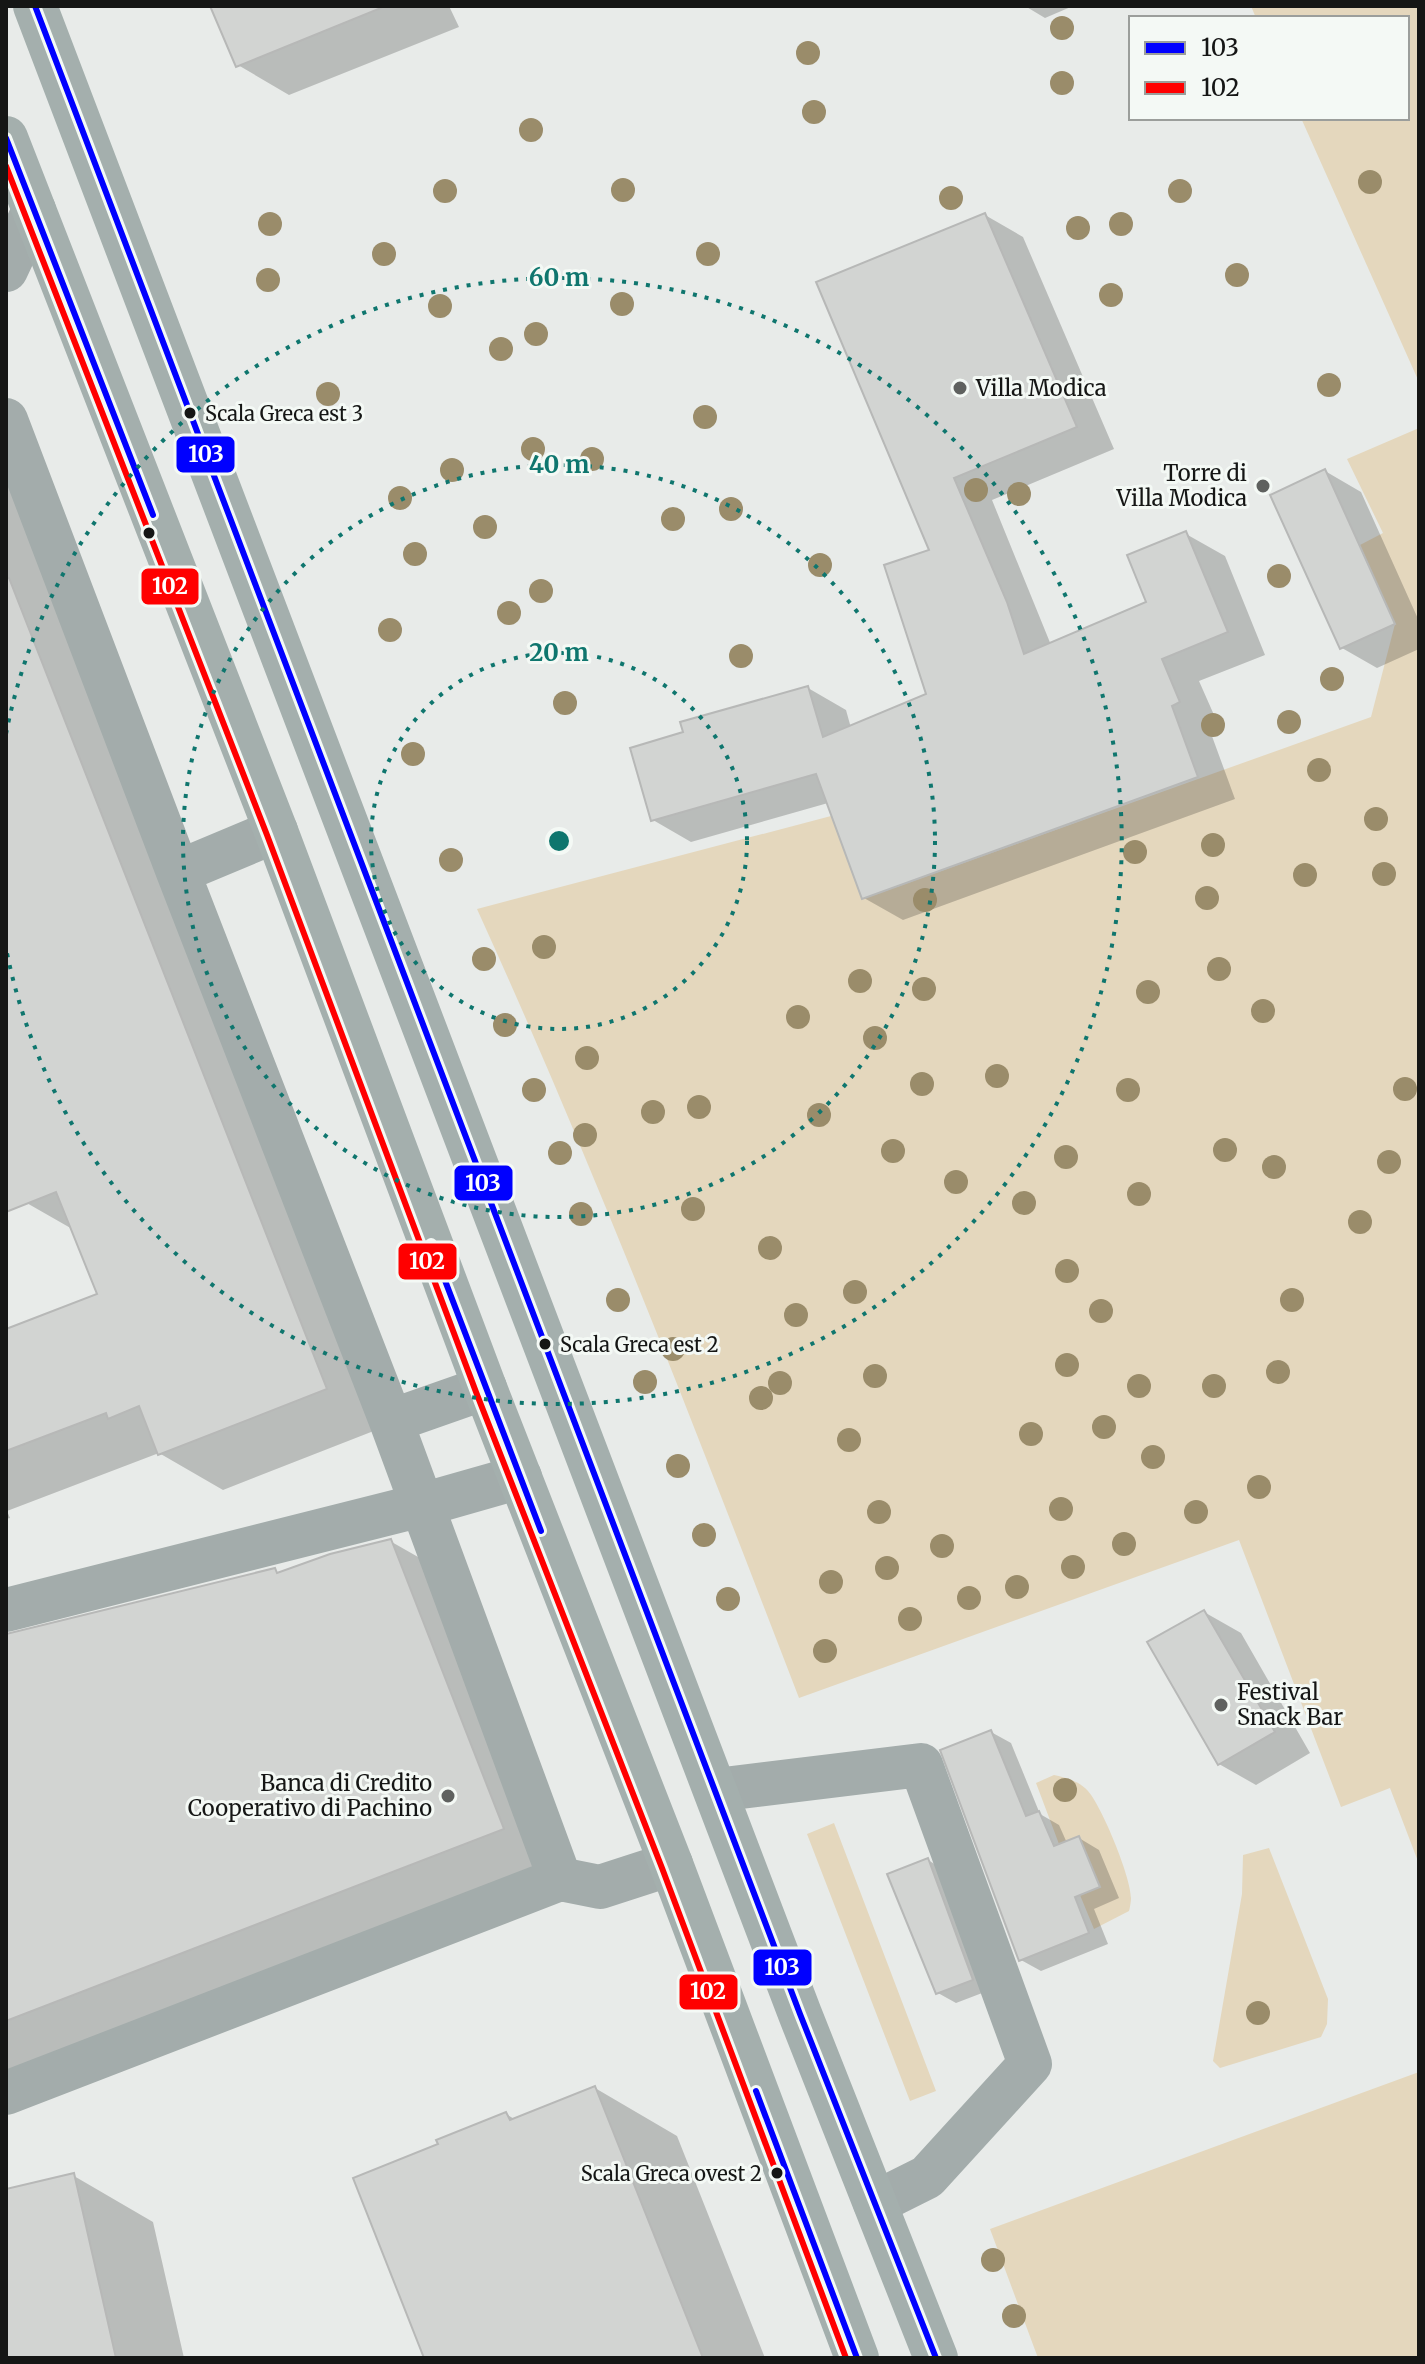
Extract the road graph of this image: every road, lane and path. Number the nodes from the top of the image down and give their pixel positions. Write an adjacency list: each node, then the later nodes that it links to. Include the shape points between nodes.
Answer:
1 (35, 6): 13 (main road)
2 (6, 138): 3 (main road)
3 (34, 210): 4 (lane); 6 (main road)
4 (6, 270)
5 (6, 420): 7 (lane)
6 (276, 831): 7 (lane); 8 (main road)
7 (178, 872): 9 (lane)
8 (485, 1388): 9 (lane); 10 (main road)
9 (391, 1421): 11 (lane)
10 (520, 1477): 11 (lane); 14 (main road)
11 (422, 1505): 12 (lane); 15 (lane)
12 (6, 1610)
13 (716, 1790): 17 (main road); 17 (lane, via 921,1765 1030,2064 927,2177)
14 (671, 1864): 15 (lane, via 600,1887); 18 (main road)
15 (560, 1879): 16 (lane)
16 (6, 2093)
17 (875, 2203): 19 (main road)
18 (857, 2358)
19 (936, 2358)

